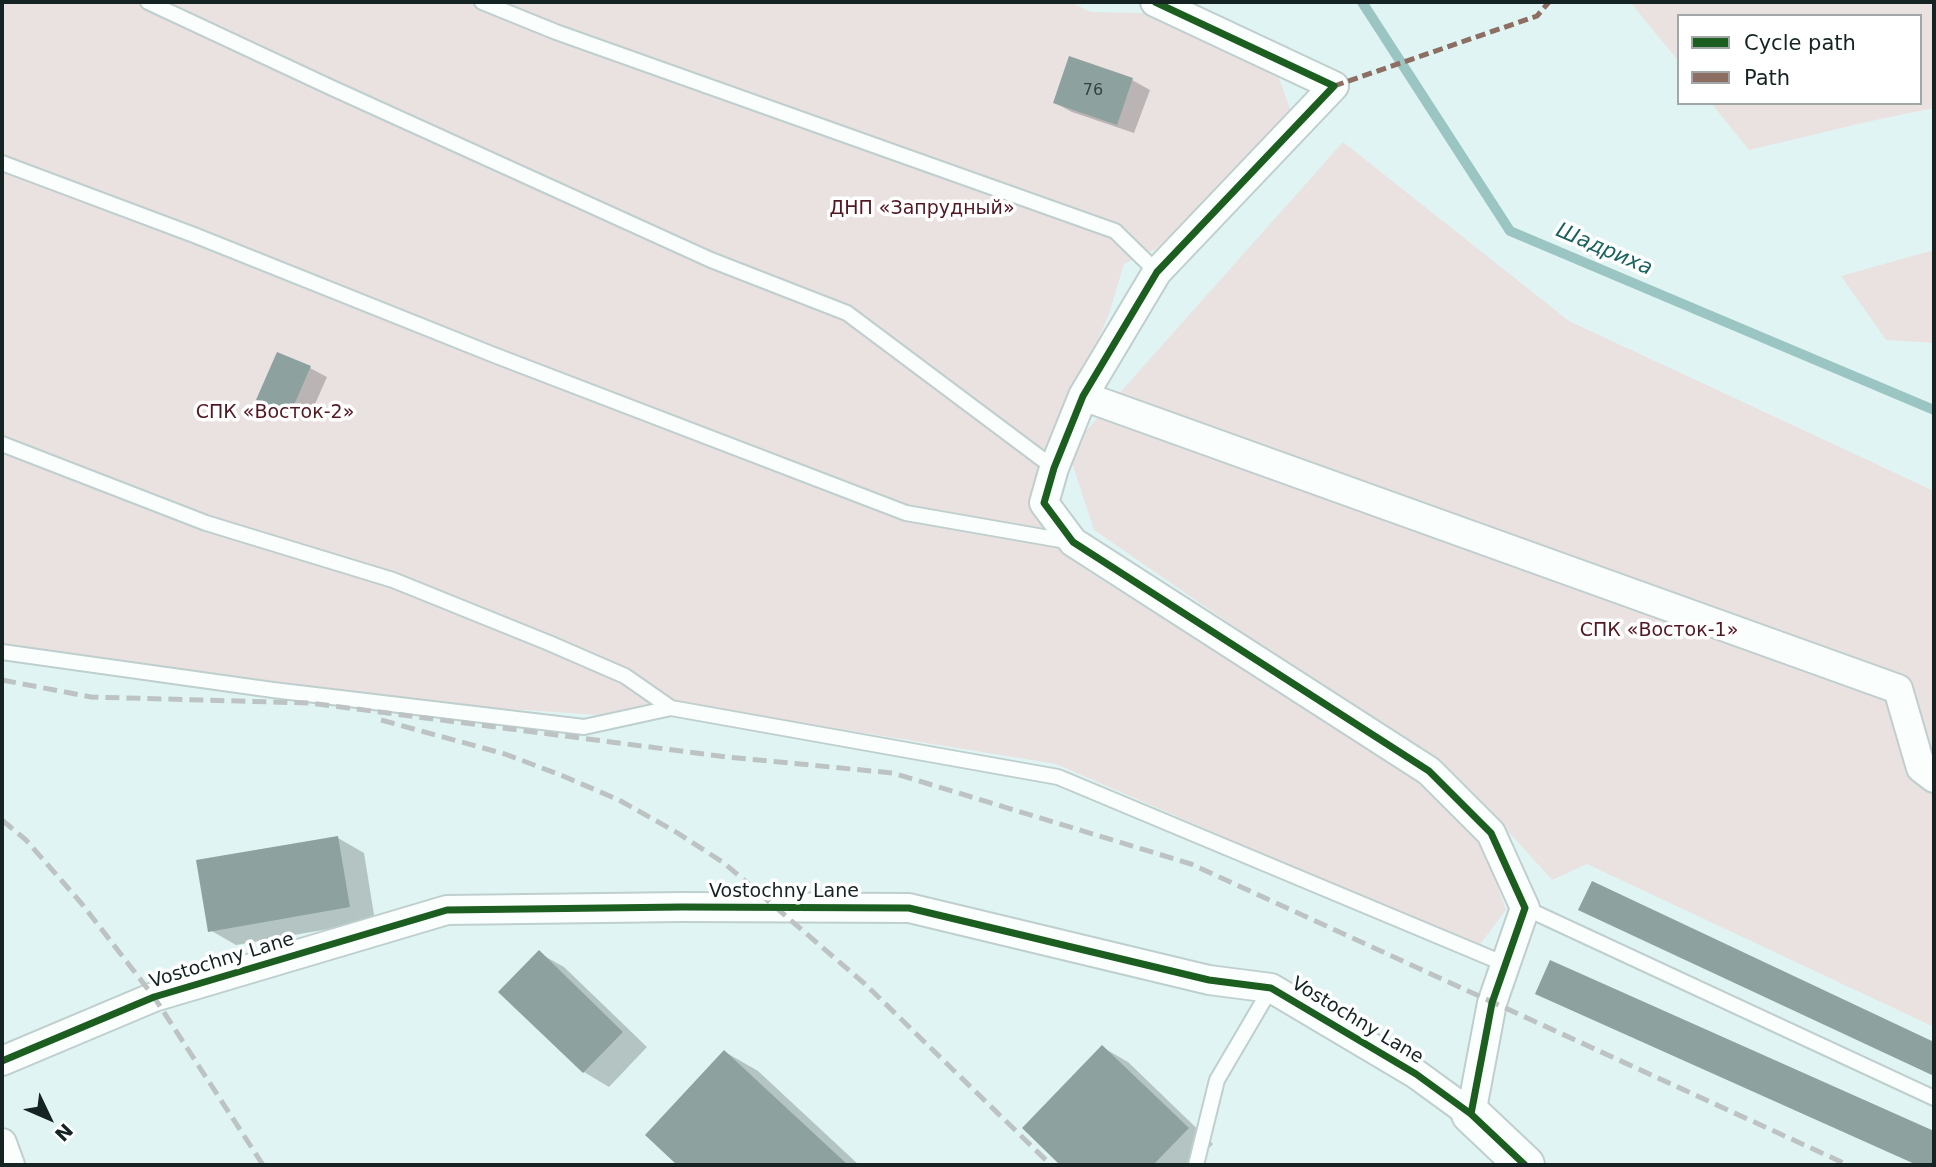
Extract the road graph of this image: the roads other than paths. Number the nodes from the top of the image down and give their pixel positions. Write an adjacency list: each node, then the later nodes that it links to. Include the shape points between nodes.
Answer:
1 (148, 2): 8 (lane, via 699,254 847,313)
2 (482, 2): 5 (lane, via 1115,231)
3 (1155, 2): 5 (street, via 1334,86)
4 (2, 163): 9 (lane, via 906,513)
5 (1157, 272): 6 (street)
6 (1083, 397): 8 (street); 12 (street, via 1898,689 1921,768)
7 (2, 444): 11 (lane, via 206,523 393,580 625,676)
8 (1054, 468): 9 (street, via 1044,503)
9 (1073, 542): 13 (street, via 1429,771 1491,833)
10 (2, 652): 11 (lane, via 584,727)
11 (671, 708): 14 (lane, via 1058,777)
12 (1934, 778)
13 (1525, 908): 14 (street); 17 (lane)
14 (1505, 964): 18 (street, via 1492,1003)
15 (1271, 988): 16 (street, Vostochny Lane, via 1209,980 909,908 447,910 154,997); 18 (street, Vostochny Lane, via 1416,1074); 21 (lane, via 1217,1080)
16 (2, 1061)
17 (1934, 1098)
18 (1471, 1114): 22 (street, Vostochny Lane)
19 (2, 1143): 20 (street)
20 (10, 1165)
21 (1196, 1165)
22 (1525, 1165)

